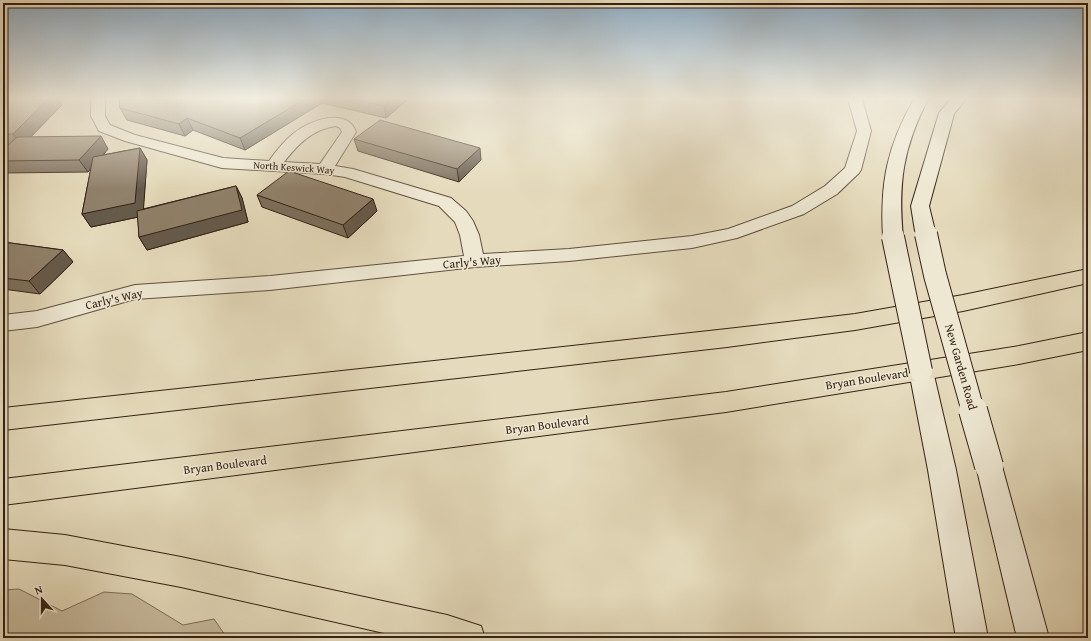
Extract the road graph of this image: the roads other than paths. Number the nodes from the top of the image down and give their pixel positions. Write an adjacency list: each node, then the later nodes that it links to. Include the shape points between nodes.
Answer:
1 (106, 129): 7 (street, North Keswick Way, via 130,138 222,163)
2 (309, 129): 7 (street, via 292,141)
3 (348, 129): 8 (street, via 349,132)
4 (863, 129): 9 (street, Carly's Way, via 852,170 831,190 798,210 731,234 692,242 569,255)
5 (906, 129): 19 (main road, bridge, via 895,163 891,196 893,237 942,470)
6 (942, 129): 20 (main road, New Garden Road, bridge, via 920,206 935,274 989,466)
7 (274, 165): 8 (street, North Keswick Way)
8 (325, 169): 9 (street, North Keswick Way, via 347,172 445,202 457,211 466,225)
9 (474, 261): 13 (street, Carly's Way, via 270,283 135,292 37,319)
10 (1088, 261): 12 (highway)
11 (1088, 276): 12 (highway)
12 (963, 304): 15 (highway, via 855,322 735,337)
13 (3, 323)
14 (1088, 340): 16 (highway, Bryan Boulevard, via 1019,355 726,402)
15 (3, 419)
16 (3, 492)
17 (3, 544): 18 (highway, via 65,550 181,572)
18 (469, 638)
19 (972, 638)
20 (1033, 638)

